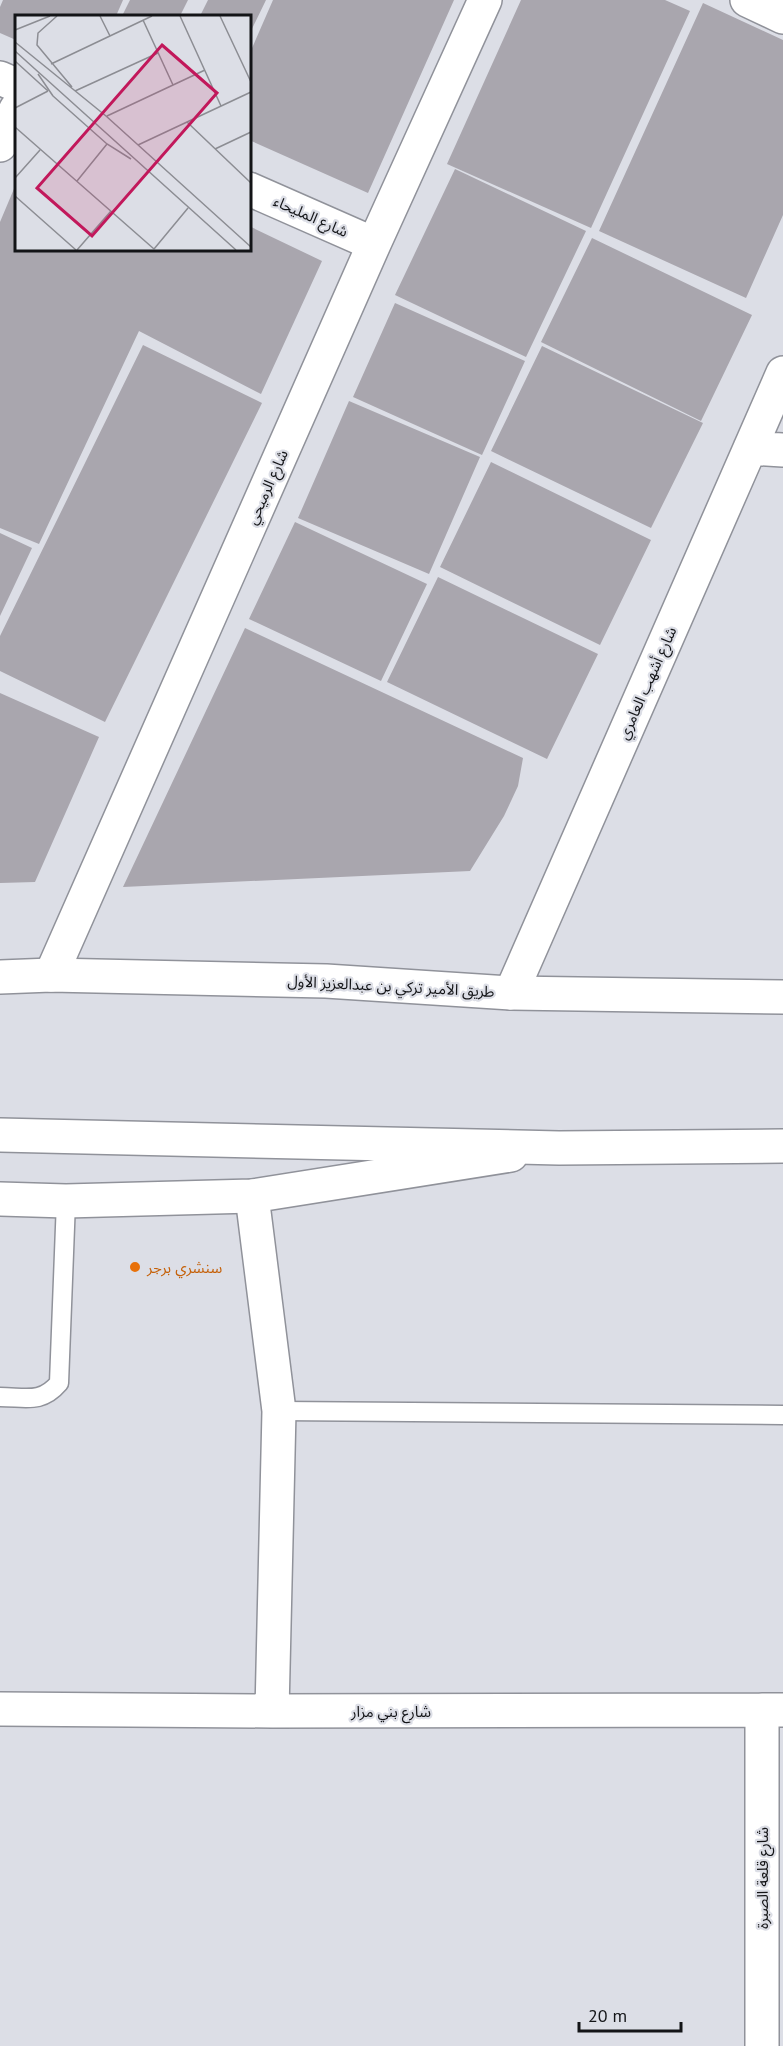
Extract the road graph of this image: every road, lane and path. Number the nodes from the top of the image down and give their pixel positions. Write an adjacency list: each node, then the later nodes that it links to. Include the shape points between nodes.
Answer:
1 (485, 0): 9 (street, شارع الرميحي)
2 (747, 0): 3 (street)
3 (783, 17)
4 (0, 78): 5 (street)
5 (15, 86)
6 (15, 111): 7 (street)
7 (0, 145)
8 (250, 189): 9 (street, شارع المليحاء)
9 (374, 244): 13 (street, شارع الرميحي)
10 (783, 373): 11 (street, شارع أشهب العامري)
11 (750, 448): 12 (street); 15 (street, شارع أشهب العامري)
12 (783, 450)
13 (51, 975): 14 (street, طريق الأمير تركي بن عبدالعزيز الأول); 15 (street, طريق الأمير تركي بن عبدالعزيز الأول, via 326,981)
14 (0, 977)
15 (511, 993): 16 (street, طريق الأمير تركي بن عبدالعزيز الأول)
16 (783, 997)
17 (0, 1135): 19 (street)
18 (783, 1146): 19 (street)
19 (559, 1148): 20 (street)
20 (252, 1196): 22 (street); 24 (street)
21 (0, 1199): 22 (street)
22 (66, 1201): 23 (lane, via 59,1383 40,1398)
23 (0, 1397)
24 (279, 1411): 25 (lane); 28 (street)
25 (783, 1415)
26 (0, 1709): 28 (street, شارع بني مزار)
27 (772, 1710): 28 (street, شارع بني مزار); 29 (street, شارع قلعة الصبرة)
28 (272, 1711)
29 (762, 2046)

